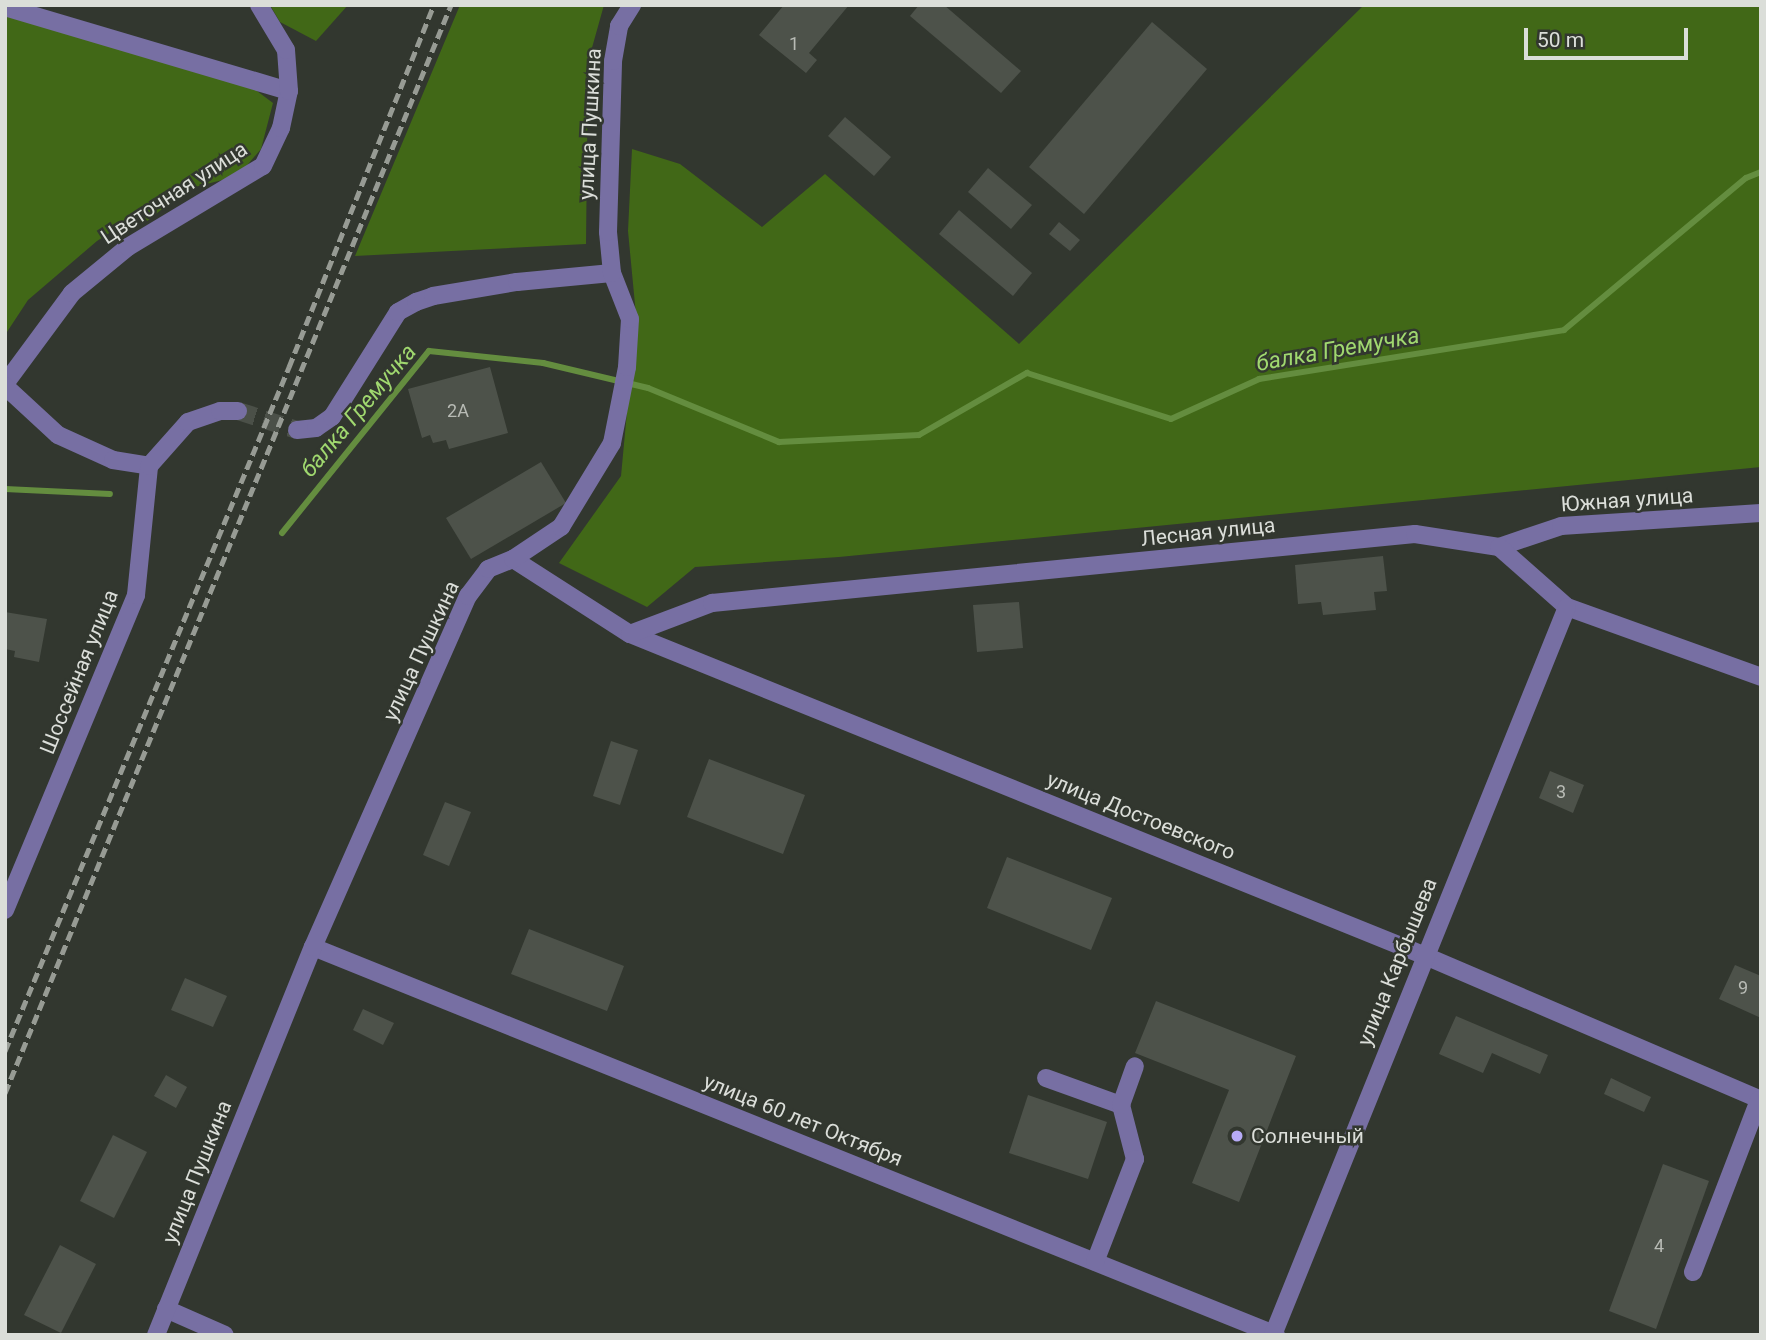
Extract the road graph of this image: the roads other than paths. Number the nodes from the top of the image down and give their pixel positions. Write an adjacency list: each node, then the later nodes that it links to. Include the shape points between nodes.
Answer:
1 (259, 5): 4 (street, Цветочная улица, via 286,50)
2 (632, 5): 5 (street, улица Пушкина, via 619,26 613,61 608,232)
3 (5, 8): 4 (street)
4 (289, 91): 6 (street, Цветочная улица, via 281,128 263,166 128,247 72,293)
5 (612, 273): 8 (street, via 517,282 415,302 398,312 332,417 317,428); 12 (street, улица Пушкина, via 630,319 627,367 612,443 561,527)
6 (5, 385): 9 (street, Цветочная улица, via 58,435 113,460)
7 (237, 411): 9 (street, via 188,422)
8 (297, 430)
9 (149, 466): 16 (street, Шоссейная улица, via 136,596)
10 (1761, 513): 11 (street, Южная улица, via 1561,526)
11 (1499, 547): 13 (street); 14 (street, Лесная улица, via 1415,534 726,601)
12 (513, 559): 14 (street, улица Достоевского); 17 (street, улица Пушкина, via 488,569 468,596)
13 (1567, 607): 15 (street); 18 (street, улица Карбышева)
14 (631, 634): 18 (street, улица Достоевского)
15 (1761, 677)
16 (5, 910)
17 (313, 947): 23 (street, улица 60 лет Октября); 25 (street, улица Пушкина)
18 (1423, 956): 21 (street, улица Достоевского); 26 (street, улица Карбышева)
19 (1135, 1066): 22 (street)
20 (1046, 1078): 22 (street)
21 (1760, 1100): 24 (street)
22 (1121, 1105): 23 (street, via 1135,1159)
23 (1095, 1262): 26 (street, улица 60 лет Октября)
24 (1693, 1272)
25 (166, 1309): 27 (street, улица Пушкина); 28 (street)
26 (1274, 1334)
27 (156, 1335)
28 (225, 1335)

